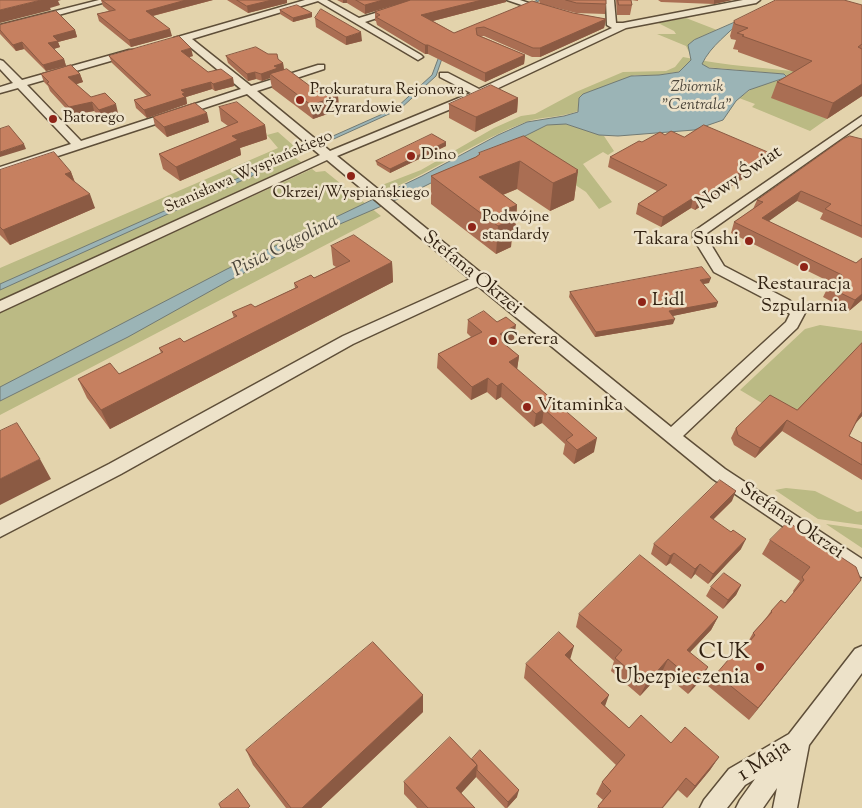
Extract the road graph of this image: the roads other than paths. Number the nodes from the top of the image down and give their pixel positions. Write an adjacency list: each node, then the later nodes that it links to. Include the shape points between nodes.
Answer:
1 (109, 0): 13 (street)
2 (314, 0): 14 (street)
3 (321, 0): 9 (street)
4 (427, 0): 9 (street)
5 (610, 0): 11 (street)
6 (756, 0): 12 (street)
7 (514, 1): 8 (street)
8 (557, 13)
9 (358, 22): 17 (street)
10 (600, 23): 11 (street)
11 (612, 25): 12 (street)
12 (623, 26): 20 (street, Stanisława Wyspiańskiego)
13 (0, 28)
14 (185, 38): 15 (street); 25 (street, Stefana Okrzei)
15 (167, 43)
16 (140, 50): 23 (street)
17 (418, 57)
18 (528, 60): 20 (street)
19 (0, 63): 23 (street)
20 (540, 66): 26 (street, Stanisława Wyspiańskiego)
21 (321, 67): 25 (street)
22 (444, 75): 26 (street)
23 (20, 85): 24 (street); 31 (street)
24 (0, 90)
25 (247, 90): 29 (street, Stefana Okrzei); 31 (street)
26 (479, 93): 32 (street, Stanisława Wyspiańskiego)
27 (862, 119): 28 (street, Nowy Świat)
28 (837, 136): 30 (street); 36 (street, Nowy Świat, via 700,232 700,238 719,269 798,313 792,325)
29 (308, 140): 32 (street, Stefana Okrzei)
30 (854, 143)
31 (78, 145): 33 (street)
32 (324, 153): 34 (street, Stefana Okrzei); 35 (street, Stanisława Wyspiańskiego)
33 (0, 171)
34 (479, 280): 36 (street, Stefana Okrzei); 37 (street, via 348,340)
35 (0, 306)
36 (671, 436): 38 (street, Stefana Okrzei, via 720,474)
37 (0, 529)
38 (862, 569)
39 (862, 656): 40 (street, 1 Maja)
40 (799, 740): 41 (street, 1 Maja, via 737,777); 42 (street, 1 Maja); 43 (street, 1 Maja)
41 (712, 808)
42 (748, 808)
43 (785, 808)

